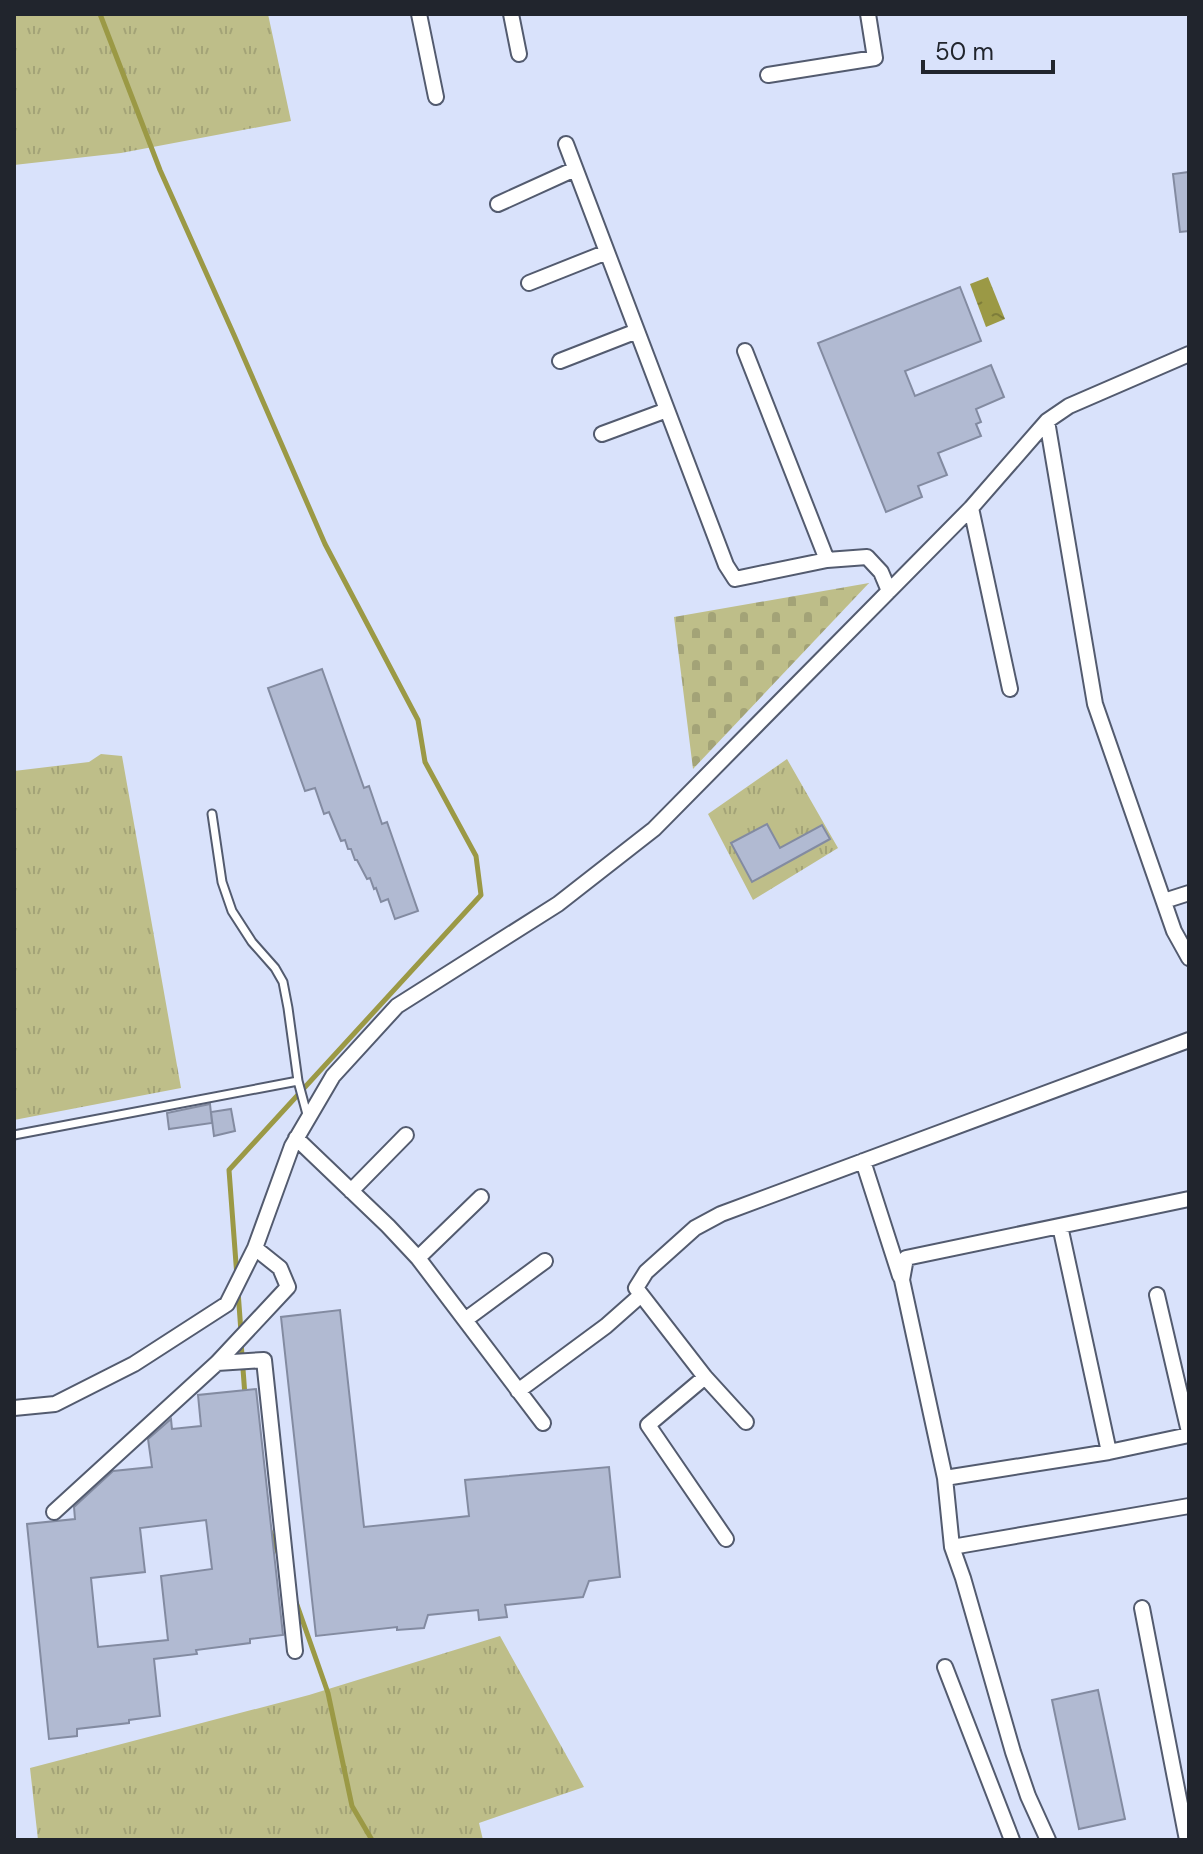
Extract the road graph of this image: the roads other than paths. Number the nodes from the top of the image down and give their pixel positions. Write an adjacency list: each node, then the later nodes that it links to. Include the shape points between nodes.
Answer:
1 (419, 14): 6 (street)
2 (511, 14): 4 (street)
3 (868, 14): 5 (street, via 875,58)
4 (519, 54)
5 (768, 75)
6 (436, 97)
7 (566, 144): 8 (street)
8 (575, 169): 9 (street); 10 (street)
9 (498, 204)
10 (607, 252): 11 (street); 12 (street)
11 (529, 283)
12 (637, 331): 15 (street); 16 (street)
13 (745, 351): 20 (street)
14 (1189, 354): 17 (street, via 1069,406)
15 (560, 361)
16 (667, 410): 18 (street); 20 (street, via 735,579)
17 (1047, 421): 19 (street); 25 (street, via 1095,704)
18 (602, 434)
19 (971, 508): 21 (street); 22 (street)
20 (827, 560): 21 (street, via 867,557)
21 (889, 591): 29 (street, via 654,829 558,904 397,1006 333,1076)
22 (1010, 689)
23 (212, 814): 28 (lane, via 232,911 283,982)
24 (1189, 893): 25 (street)
25 (1164, 901): 26 (street)
26 (1189, 958)
27 (1189, 1040): 33 (street)
28 (298, 1081): 29 (lane); 30 (lane)
29 (308, 1118): 32 (street)
30 (14, 1135)
31 (406, 1135): 34 (street)
32 (296, 1138): 34 (street); 38 (street)
33 (863, 1161): 41 (street); 42 (street, via 695,1228 646,1272 636,1288)
34 (351, 1191): 39 (street)
35 (481, 1197): 39 (street)
36 (1189, 1199): 37 (street)
37 (1060, 1226): 41 (street, via 906,1258); 52 (street)
38 (255, 1248): 45 (street, via 280,1268 288,1287); 48 (street, via 227,1304 134,1364 55,1404)
39 (418, 1258): 44 (street)
40 (545, 1261): 44 (street)
41 (902, 1280): 53 (street)
42 (641, 1295): 46 (street); 47 (street)
43 (1157, 1295): 51 (street)
44 (465, 1320): 47 (street)
45 (217, 1363): 55 (street); 59 (street, via 264,1360)
46 (705, 1377): 49 (street); 56 (street, via 648,1425)
47 (518, 1391): 50 (street)
48 (14, 1408)
49 (746, 1422)
50 (543, 1423)
51 (1189, 1434): 52 (street)
52 (1109, 1452): 53 (street)
53 (945, 1478): 57 (street)
54 (1189, 1506): 57 (street)
55 (54, 1512)
56 (726, 1539)
57 (952, 1547): 62 (street, via 1013,1752)
58 (1142, 1608): 63 (street)
59 (295, 1651)
60 (945, 1667): 61 (street)
61 (1012, 1840)
62 (1048, 1840)
63 (1187, 1840)

